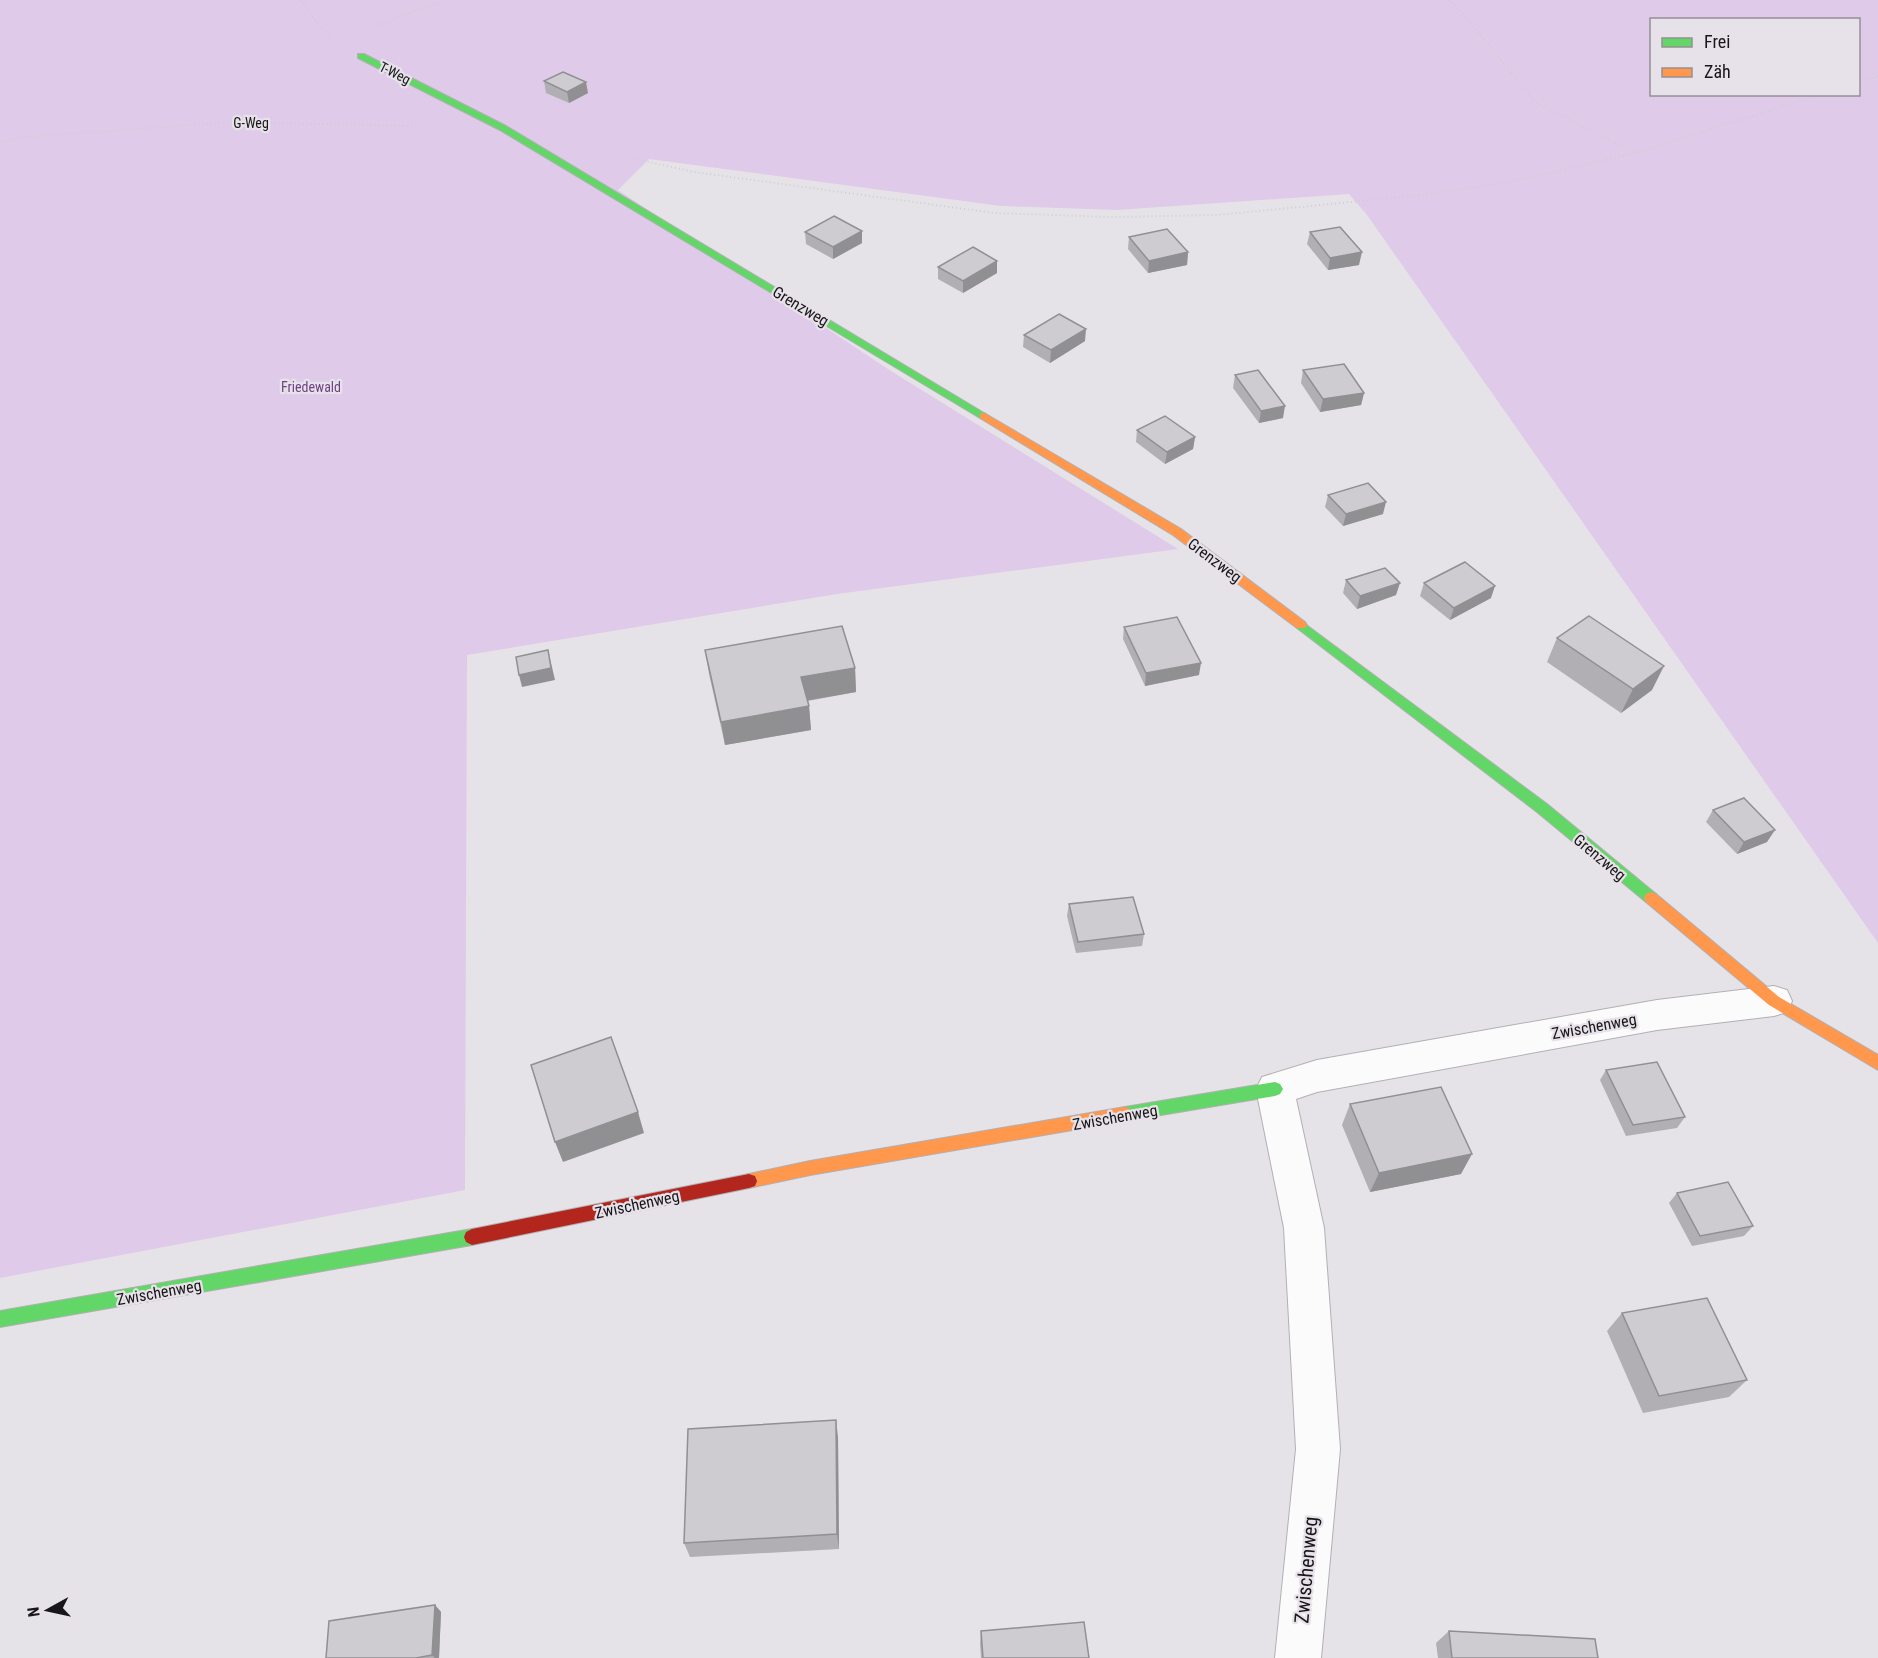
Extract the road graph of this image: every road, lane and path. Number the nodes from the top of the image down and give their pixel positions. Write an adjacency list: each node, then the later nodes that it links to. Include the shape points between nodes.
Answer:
1 (302, 0): 5 (path, T-Weg, via 321,28)
2 (1448, 0): 12 (path, via 1536,103)
3 (439, 2): 4 (path)
4 (377, 25)
5 (361, 56): 10 (street, T-Weg)
6 (1878, 76): 7 (path)
7 (1860, 82)
8 (1815, 96): 12 (path)
9 (421, 126): 11 (path, G-Weg, via 234,122)
10 (503, 128): 14 (street, Grenzweg, via 1178,532 1542,808)
11 (0, 142)
12 (1636, 153): 13 (path, via 1498,184 1422,195 1218,215 1112,217 994,213 694,172)
13 (627, 156)
14 (1774, 1001): 15 (street, Grenzweg); 16 (street, Zwischenweg, via 1657,1015 1317,1076)
15 (1878, 1063)
16 (1275, 1089): 17 (street, Zwischenweg, via 810,1168 489,1234); 18 (street, Zwischenweg, via 1304,1228 1318,1449)
17 (0, 1320)
18 (1298, 1658)

